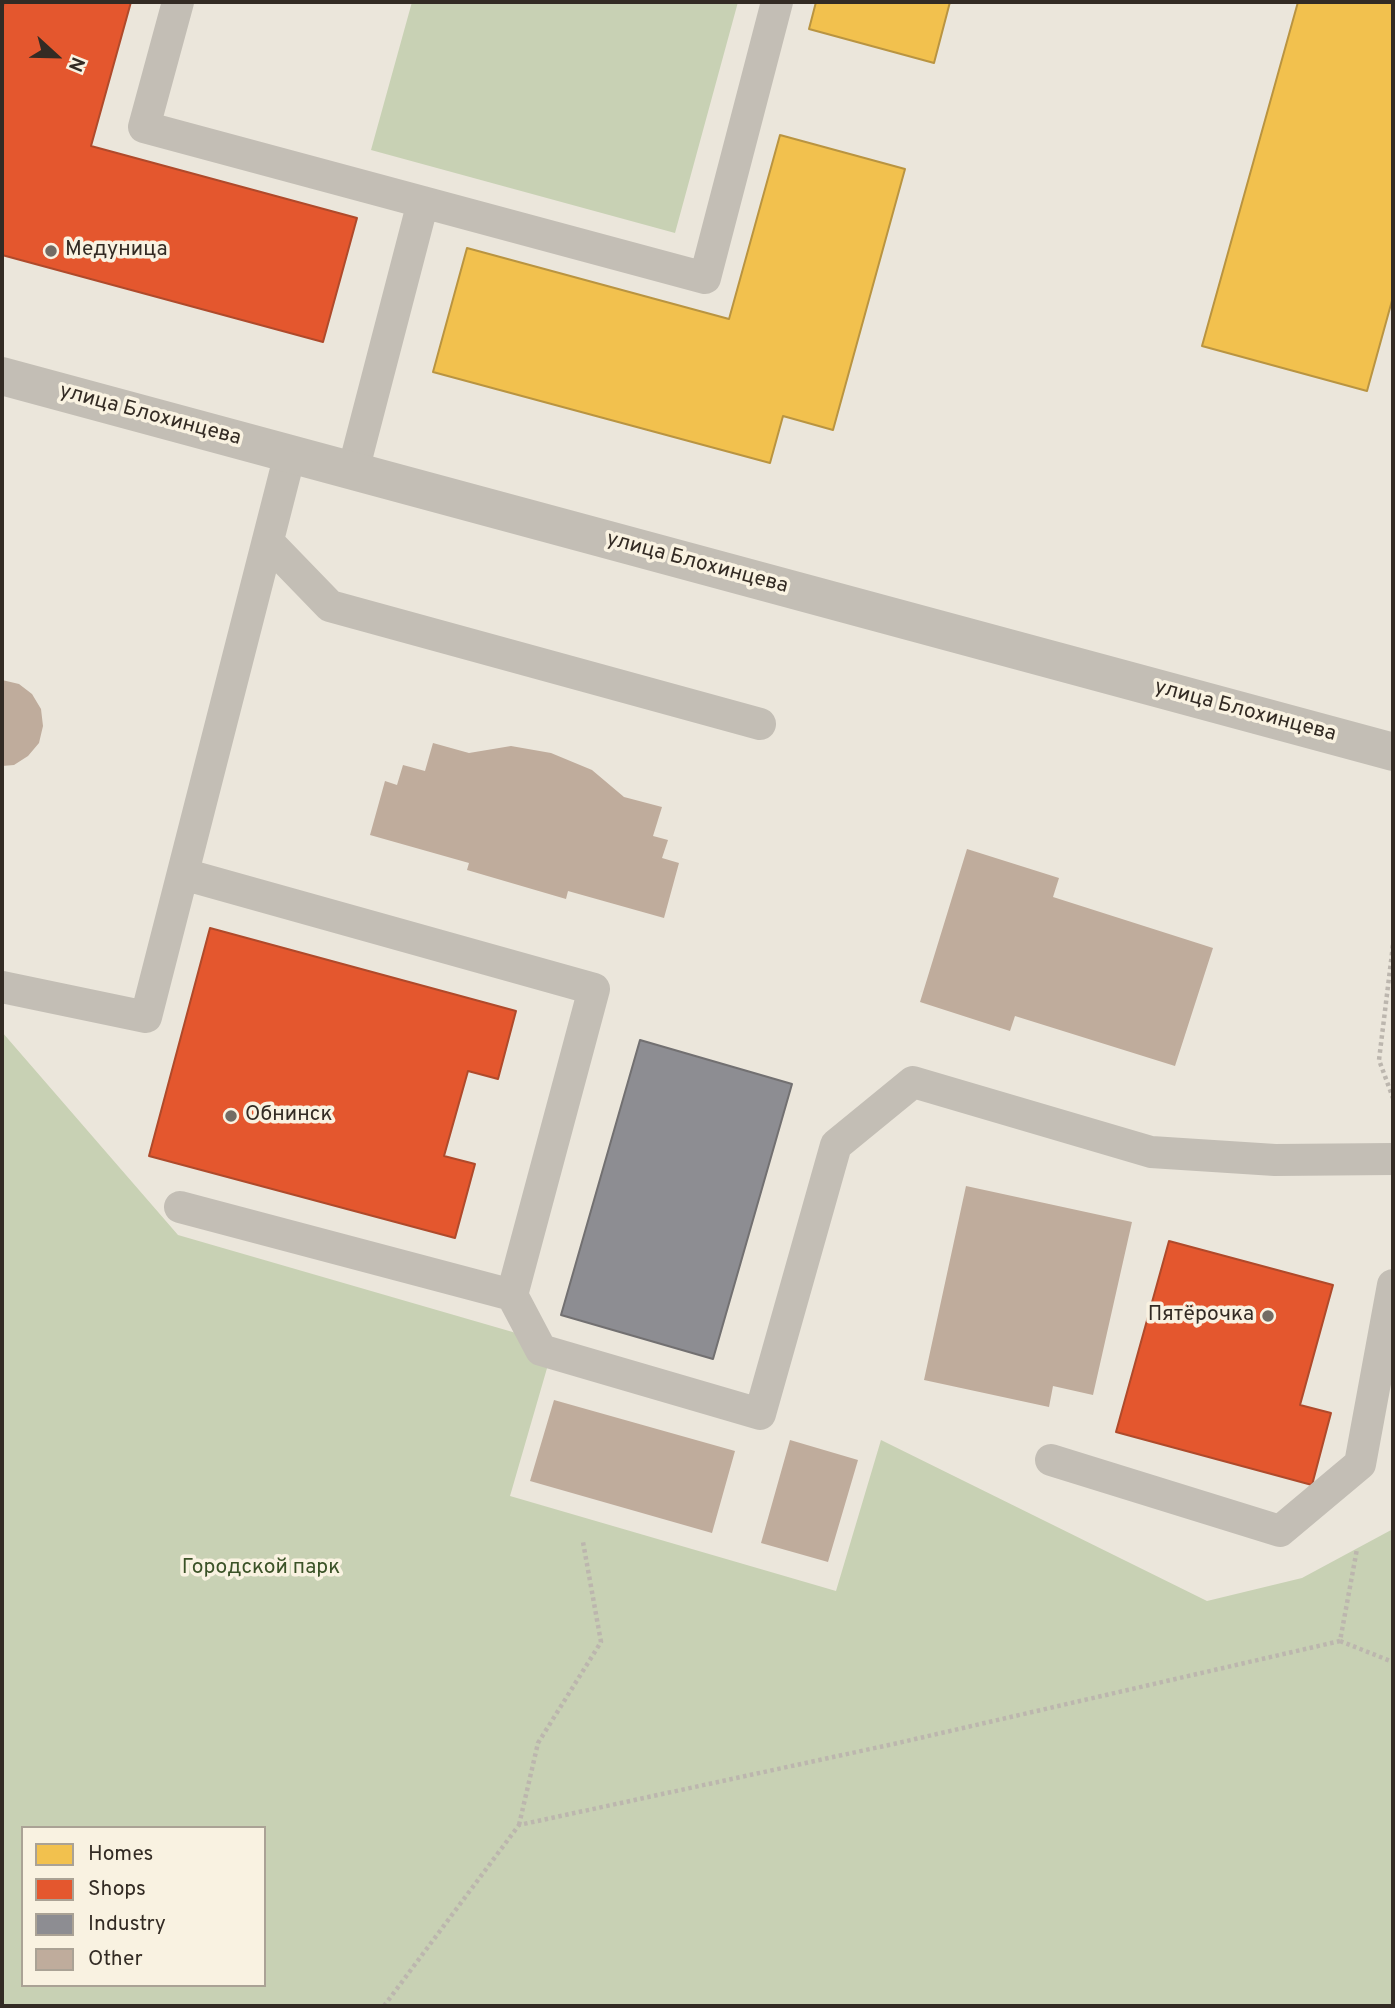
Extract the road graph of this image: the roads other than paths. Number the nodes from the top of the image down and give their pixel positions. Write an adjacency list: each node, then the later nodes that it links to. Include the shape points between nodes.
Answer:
1 (178, 2): 3 (lane, via 144,127)
2 (777, 2): 3 (lane, via 705,278)
3 (423, 202): 6 (lane)
4 (2, 376): 5 (street, улица Блохинцева)
5 (290, 454): 6 (street, улица Блохинцева); 7 (lane)
6 (353, 471): 9 (street, улица Блохинцева)
7 (268, 542): 8 (lane, via 330,606); 10 (lane)
8 (761, 724)
9 (1393, 752)
10 (183, 874): 11 (lane, via 146,1017); 15 (lane, via 594,989)
11 (2, 987)
12 (1393, 1159): 15 (lane, via 1275,1160 1150,1152 913,1082 836,1144 760,1414 541,1350)
13 (180, 1207): 15 (lane)
14 (1393, 1285): 16 (lane, via 1360,1464 1280,1531)
15 (512, 1295)
16 (1051, 1460)

